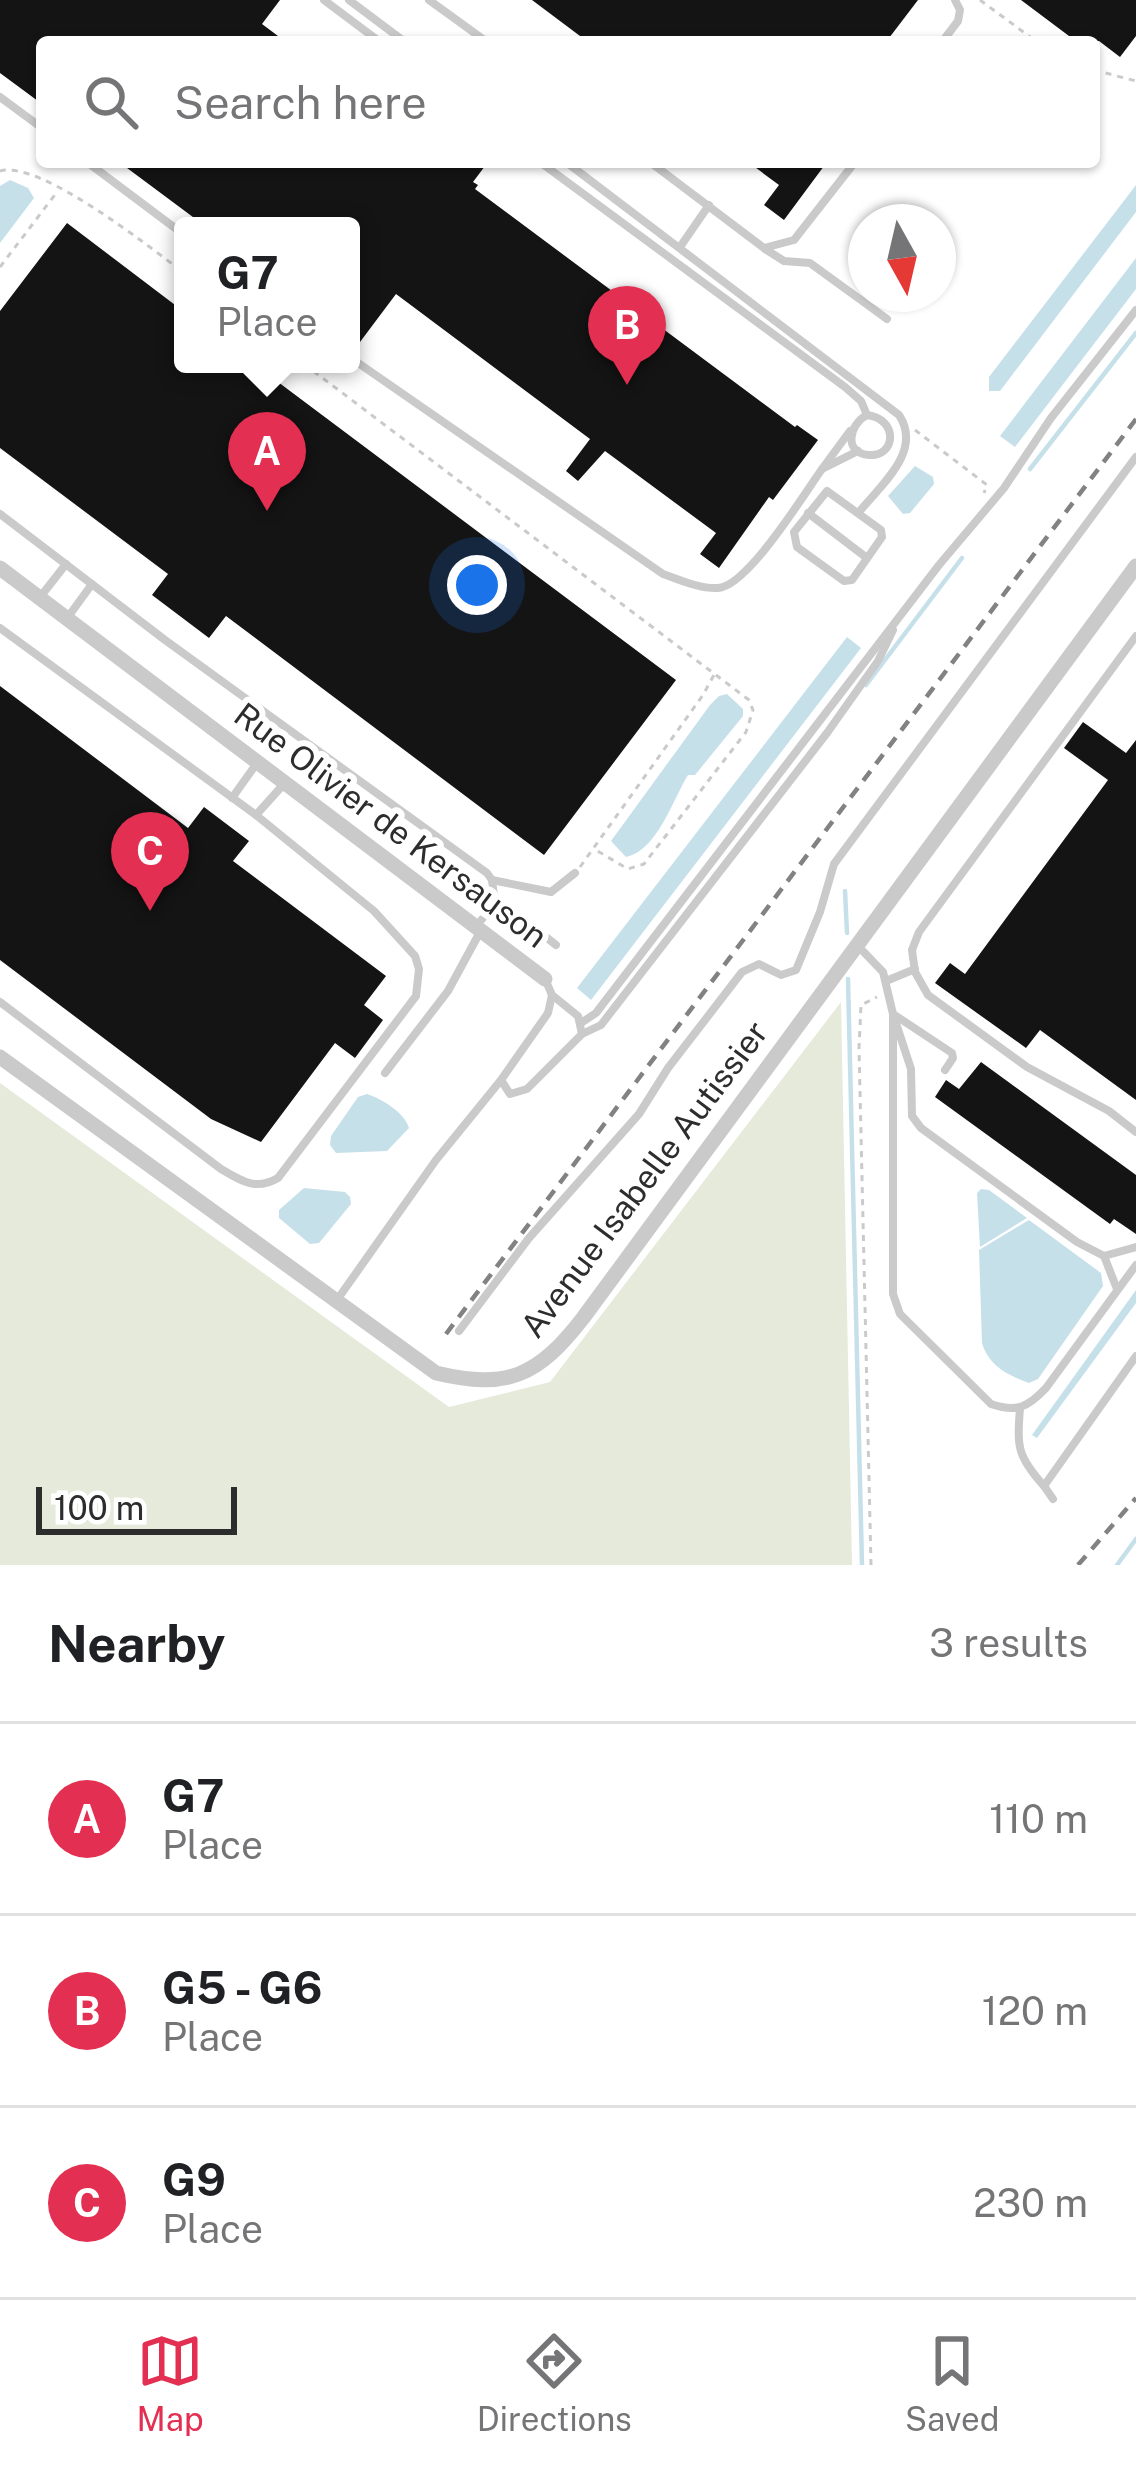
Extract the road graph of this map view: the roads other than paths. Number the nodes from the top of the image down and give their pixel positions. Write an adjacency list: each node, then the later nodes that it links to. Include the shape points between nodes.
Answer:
1 (324, 0): 5 (lane)
2 (350, 0): 6 (lane)
3 (429, 0): 7 (lane)
4 (955, 0): 8 (lane, via 958,21)
5 (372, 36)
6 (397, 36)
7 (479, 36)
8 (947, 36)
9 (0, 97): 10 (lane)
10 (36, 124)
11 (95, 168): 17 (lane)
12 (548, 168): 23 (lane, via 845,387)
13 (574, 168): 18 (lane)
14 (658, 168): 16 (lane)
15 (850, 168): 19 (lane, via 794,240)
16 (709, 205): 18 (lane); 19 (lane)
17 (174, 227)
18 (680, 248): 28 (lane, via 904,422 907,448)
19 (764, 248): 21 (lane, via 784,261 810,263)
20 (1136, 310): 55 (lane, via 894,624 827,733 601,1025)
21 (886, 319)
22 (360, 364): 27 (lane, via 663,574 692,584 733,583)
23 (867, 415): 24 (lane); 25 (lane, via 887,423 888,446)
24 (851, 430): 25 (lane); 27 (lane)
25 (858, 451): 27 (lane)
26 (1136, 457): 66 (lane, via 834,864 796,970 781,975 759,964 742,972 639,1114)
27 (822, 469)
28 (859, 512): 29 (lane, via 827,491); 31 (lane, via 881,530)
29 (808, 513): 31 (lane); 31 (lane, via 794,532 797,547 844,581)
30 (0, 514): 32 (lane)
31 (867, 558)
32 (66, 564): 35 (lane); 36 (lane)
33 (1136, 566): 49 (street, Avenue Isabelle Autissier)
34 (0, 568): 36 (street, Rue Olivier de Kersauson)
35 (92, 584): 37 (lane); 45 (lane)
36 (40, 598): 37 (street, Rue Olivier de Kersauson)
37 (67, 618): 40 (street, Rue Olivier de Kersauson)
38 (0, 628): 42 (lane)
39 (1136, 636): 50 (lane, via 919,932)
40 (258, 762): 41 (street, Rue Olivier de Kersauson); 42 (lane)
41 (286, 782): 43 (lane); 47 (street, Rue Olivier de Kersauson)
42 (232, 798): 43 (lane)
43 (256, 815): 53 (lane, via 374,911 419,969 416,996 272,1182 253,1185 221,1169)
44 (575, 873): 45 (lane, via 551,892)
45 (492, 880): 46 (lane)
46 (495, 904): 47 (lane); 48 (lane)
47 (479, 928): 52 (street, Rue Olivier de Kersauson); 58 (lane, via 448,991)
48 (556, 945)
49 (857, 945): 51 (lane); 65 (street, Avenue Isabelle Autissier, via 583,1318 539,1366 497,1380 436,1373)
50 (915, 969): 51 (lane); 60 (lane, via 945,1007)
51 (887, 986): 54 (lane)
52 (549, 987): 55 (lane); 59 (lane, Rue Olivier de Kersauson, via 548,1013)
53 (0, 1002)
54 (893, 1014): 57 (lane, via 952,1053); 62 (lane, via 910,1069 912,1116 922,1128); 68 (lane, via 893,1294 900,1314 991,1404)
55 (581, 1029): 59 (lane, via 527,1089 510,1094)
56 (0, 1058): 65 (street, Avenue Isabelle Autissier)
57 (945, 1070)
58 (385, 1073)
59 (502, 1080): 65 (lane, Rue Olivier de Kersauson)
60 (1136, 1132)
61 (1136, 1247): 62 (lane)
62 (1104, 1256): 64 (lane)
63 (1136, 1265): 64 (lane)
64 (1117, 1290): 68 (lane, via 1046,1388)
65 (336, 1302)
66 (459, 1331)
67 (1136, 1356): 69 (lane)
68 (1020, 1408): 69 (lane, via 1020,1455)
69 (1044, 1486): 70 (lane)
70 (1052, 1499)

